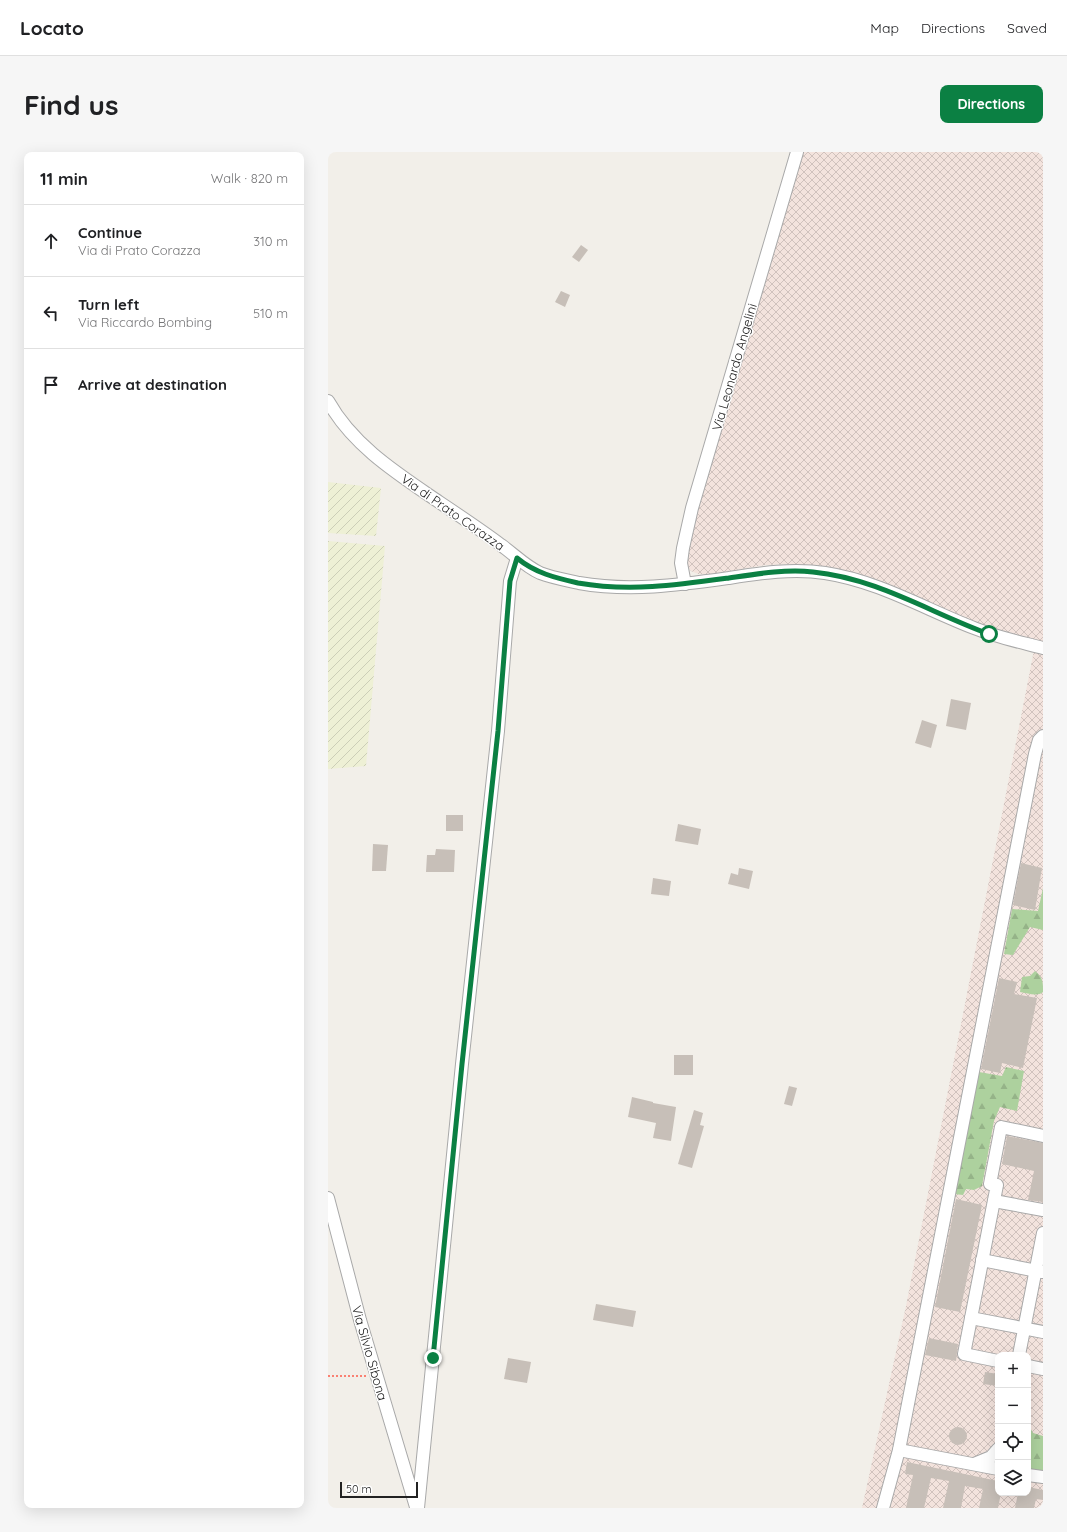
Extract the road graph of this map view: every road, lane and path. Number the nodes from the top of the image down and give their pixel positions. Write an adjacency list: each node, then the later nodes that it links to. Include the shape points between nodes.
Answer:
1 (798, 152): 4 (street, Via Leonardo Angelini, via 692,508 681,563)
2 (328, 401): 3 (street, Via di Prato Corazza, via 342,422 369,451 396,473)
3 (517, 558): 4 (street, Via di Prato Corazza, via 546,575 596,586 647,588); 29 (street, via 510,581 498,731)
4 (685, 584): 5 (street, Via di Prato Corazza, via 782,572 806,571 836,575 874,586 989,634)
5 (1043, 648)
6 (1043, 736): 23 (street, via 1039,740 1035,754)
7 (1043, 1136): 9 (street, via 1001,1127 990,1184 997,1186)
8 (328, 1198): 22 (street, Via Silvio Sibona)
9 (994, 1201): 10 (street); 12 (street)
10 (1043, 1210)
11 (1043, 1234): 13 (street)
12 (982, 1260): 13 (street); 14 (street)
13 (1039, 1272): 15 (street)
14 (971, 1318): 15 (street); 18 (street, via 964,1354)
15 (1024, 1328): 16 (street); 17 (street)
16 (1043, 1332)
17 (1020, 1352)
18 (995, 1359)
19 (1031, 1367): 20 (street)
20 (1043, 1369)
21 (328, 1376): 22 (path)
22 (377, 1376): 29 (street, Via Silvio Sibona)
23 (899, 1450): 25 (street); 30 (street)
24 (995, 1452): 25 (street, via 991,1457)
25 (974, 1464): 26 (street)
26 (995, 1468)
27 (1031, 1476): 28 (street)
28 (1043, 1478)
29 (417, 1508)
30 (883, 1508)

